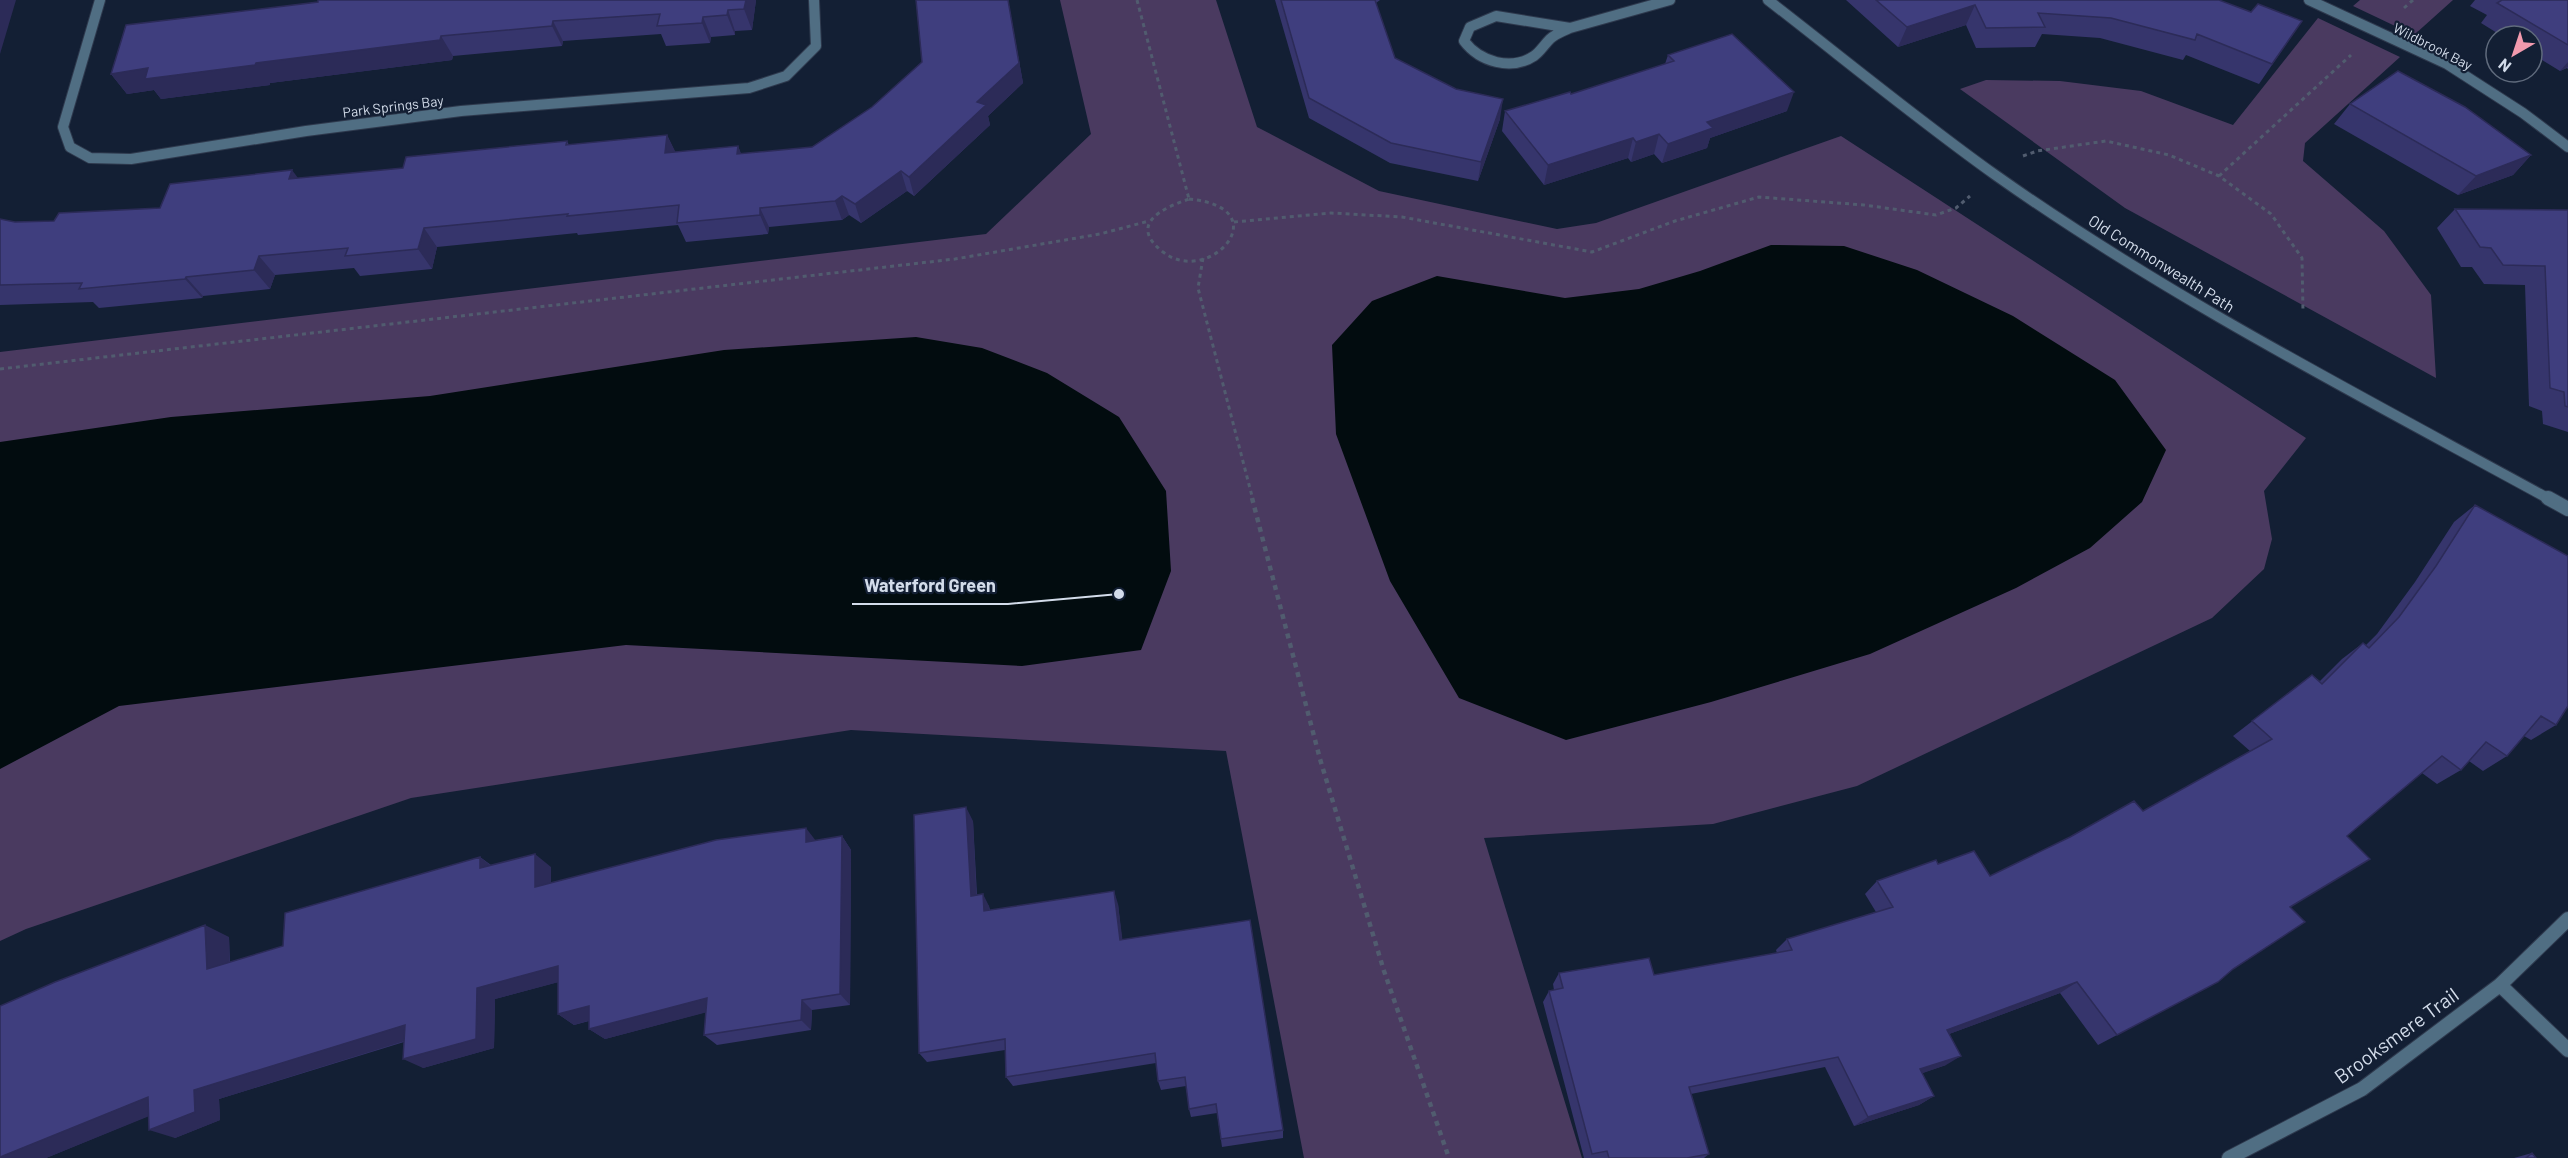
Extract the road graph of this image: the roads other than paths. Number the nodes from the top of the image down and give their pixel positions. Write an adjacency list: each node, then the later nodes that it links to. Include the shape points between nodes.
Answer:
1 (100, 0): 2 (street, Park Springs Bay, via 63,127 70,147 90,158 131,159 461,111 749,88 786,76 816,46)
2 (814, 0)
3 (1670, 0): 6 (street)
4 (1768, 0): 8 (street, Old Commonwealth Path, via 1994,174 2133,265)
5 (2309, 0): 7 (street, Wildbrook Bay, via 2447,64)
6 (1570, 28): 6 (street, via 1496,16 1470,27 1464,41 1473,53 1493,62 1521,63)
7 (2568, 147)
8 (2568, 509)
9 (2568, 920): 10 (street, Brooksmere Trail)
10 (2500, 985): 11 (street); 12 (street, Brooksmere Trail, via 2362,1089)
11 (2568, 1050)
12 (2229, 1158)

